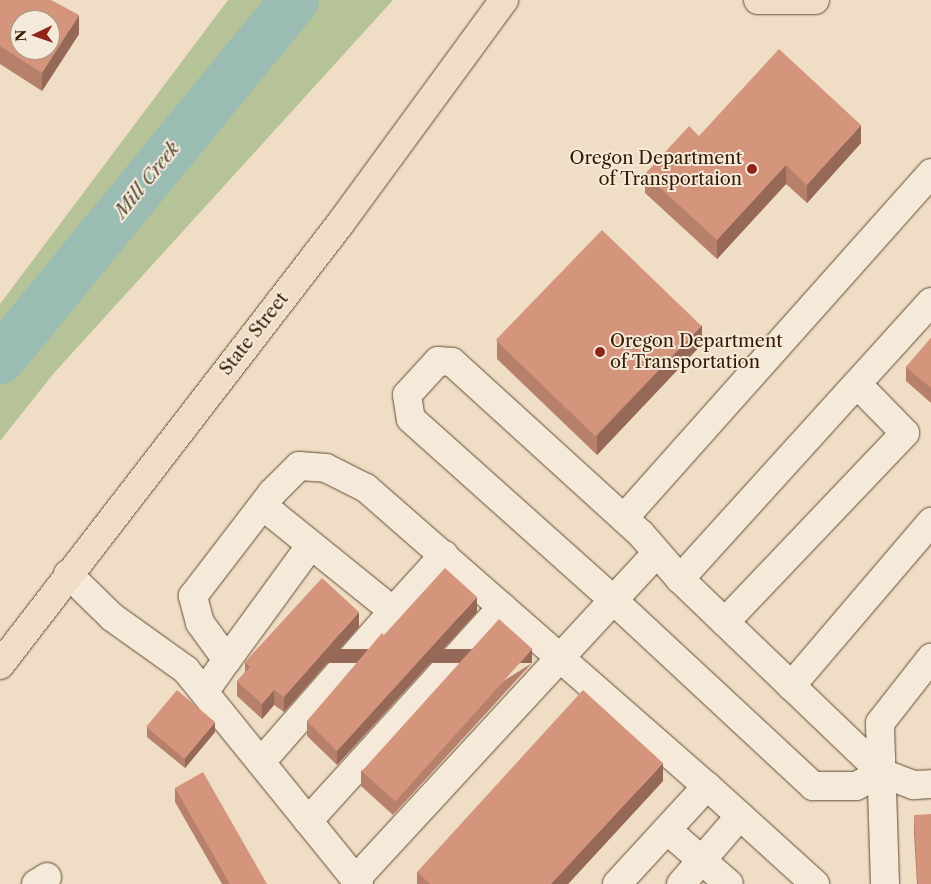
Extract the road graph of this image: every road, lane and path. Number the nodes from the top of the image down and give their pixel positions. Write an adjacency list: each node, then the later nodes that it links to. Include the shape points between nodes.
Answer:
1 (504, 0): 12 (main road, State Street, via 340,224)
2 (758, 0): 3 (main road)
3 (815, 0)
4 (931, 173): 9 (lane)
5 (931, 302): 6 (lane)
6 (858, 385): 13 (lane); 17 (lane, via 905,433)
7 (263, 506): 10 (lane); 11 (lane, via 299,466 326,468 366,488); 19 (lane, via 193,596 200,623)
8 (931, 522): 22 (lane)
9 (641, 535): 13 (lane); 14 (lane); 14 (lane, via 452,362 438,361 407,395 411,419)
10 (311, 545): 16 (lane); 19 (lane)
11 (444, 555): 15 (lane); 16 (lane)
12 (68, 574): 21 (main road, State Street); 23 (lane, via 112,617 186,670)
13 (680, 579): 17 (lane)
14 (603, 591): 20 (lane); 25 (lane, via 813,786 856,786)
15 (502, 607): 20 (lane); 29 (lane)
16 (393, 611): 24 (lane)
17 (724, 622): 22 (lane)
18 (931, 658): 25 (lane, via 880,723)
19 (226, 660): 23 (lane)
20 (560, 661): 27 (lane); 32 (lane, via 509,712)
21 (0, 665)
22 (791, 686): 25 (lane)
23 (205, 691): 24 (lane)
24 (261, 762): 29 (lane)
25 (882, 773): 26 (lane, via 914,785); 37 (lane)
26 (931, 784)
27 (707, 786): 28 (lane); 30 (lane)
28 (740, 816): 31 (lane); 36 (lane)
29 (308, 820): 32 (lane)
30 (667, 830): 31 (lane); 33 (lane)
31 (701, 860): 34 (lane); 35 (lane)
32 (357, 882)
33 (617, 884)
34 (681, 884)
35 (729, 884)
36 (815, 884)
37 (885, 884)

